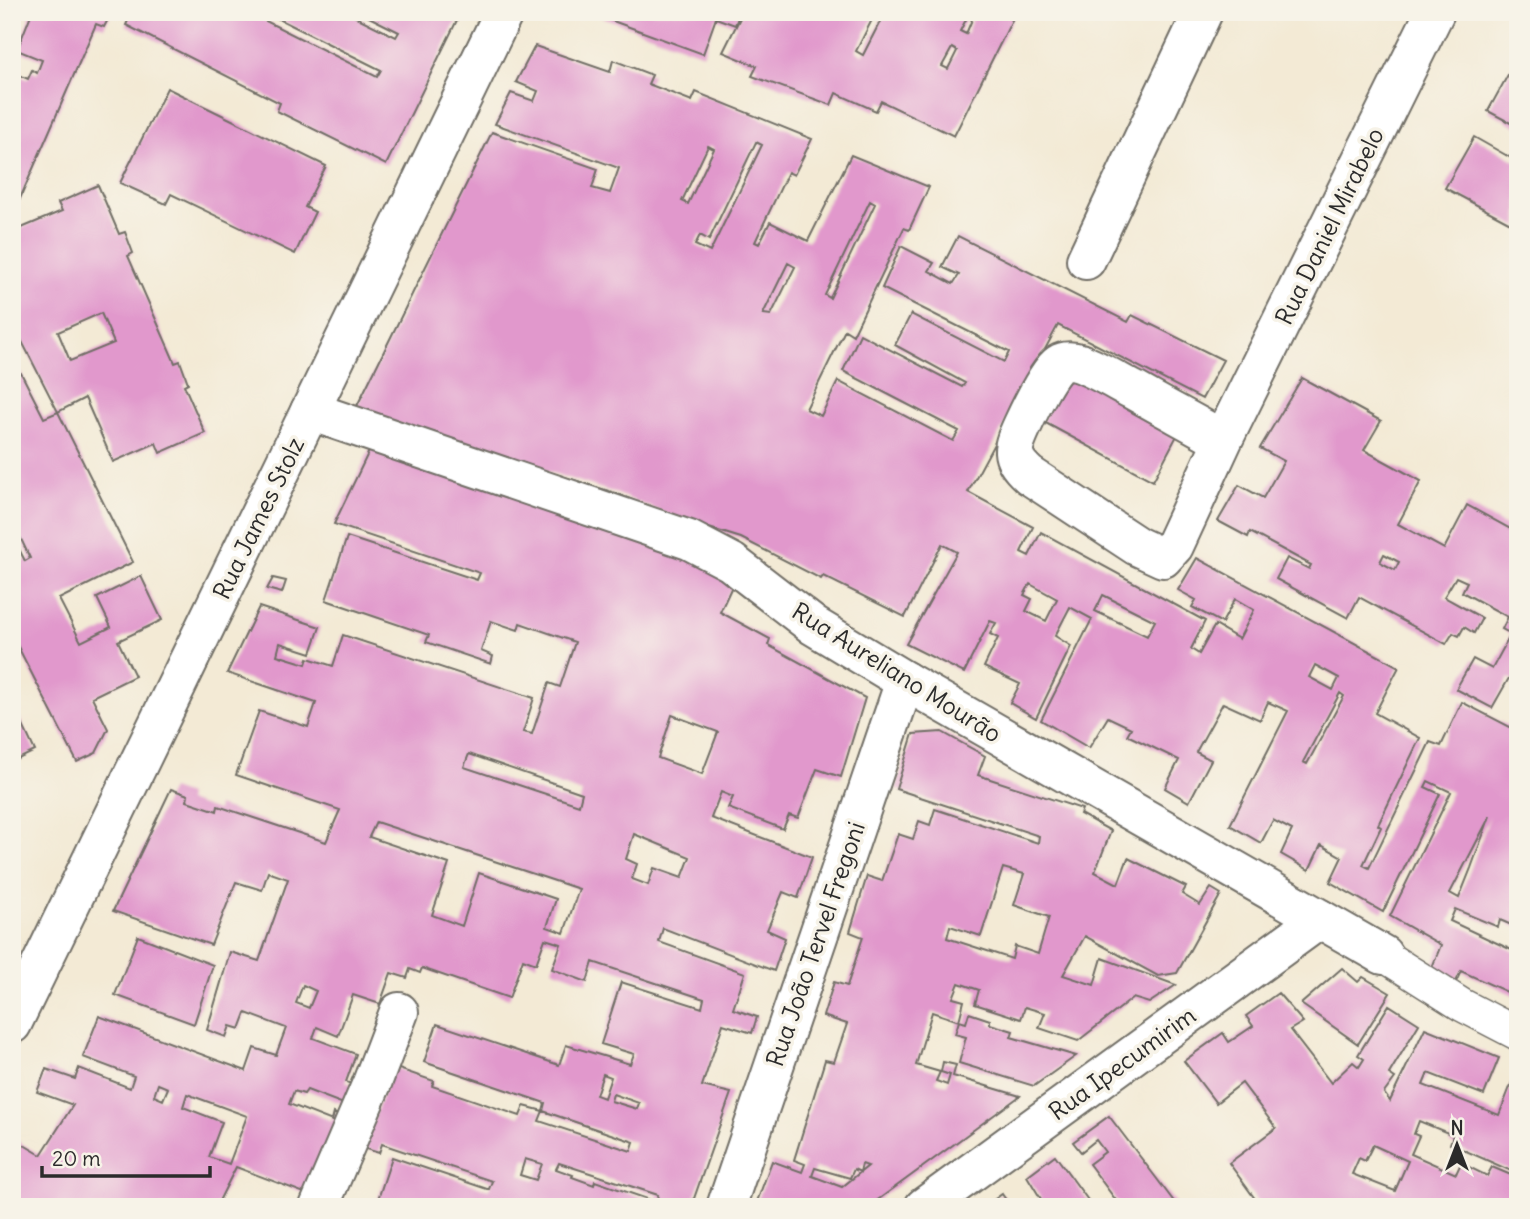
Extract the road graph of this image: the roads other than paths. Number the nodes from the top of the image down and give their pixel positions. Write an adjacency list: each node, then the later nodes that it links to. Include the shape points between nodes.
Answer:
1 (504, 12): 5 (street, Rua James Stolz)
2 (1203, 12): 4 (street)
3 (1436, 12): 6 (street, Rua Daniel Mirabelo)
4 (1086, 260)
5 (310, 411): 7 (street, Rua Aureliano Mourão, via 689,540 731,562 814,626); 11 (street, Rua James Stolz)
6 (1223, 440): 6 (street, Rua Daniel Mirabelo, via 1103,374 1069,361 1055,368 1032,402 1013,445 1019,466 1029,475 1163,558 1174,546)
7 (905, 681): 8 (street, Rua Aureliano Mourão); 14 (street, Rua João Tervel Fregoni)
8 (1320, 919): 9 (street, Rua Aureliano Mourão); 15 (street, Rua Ipecumirim)
9 (1383, 956): 12 (lane)
10 (399, 1012): 13 (street)
11 (12, 1024)
12 (1518, 1034)
13 (319, 1207)
14 (726, 1207)
15 (924, 1207)

